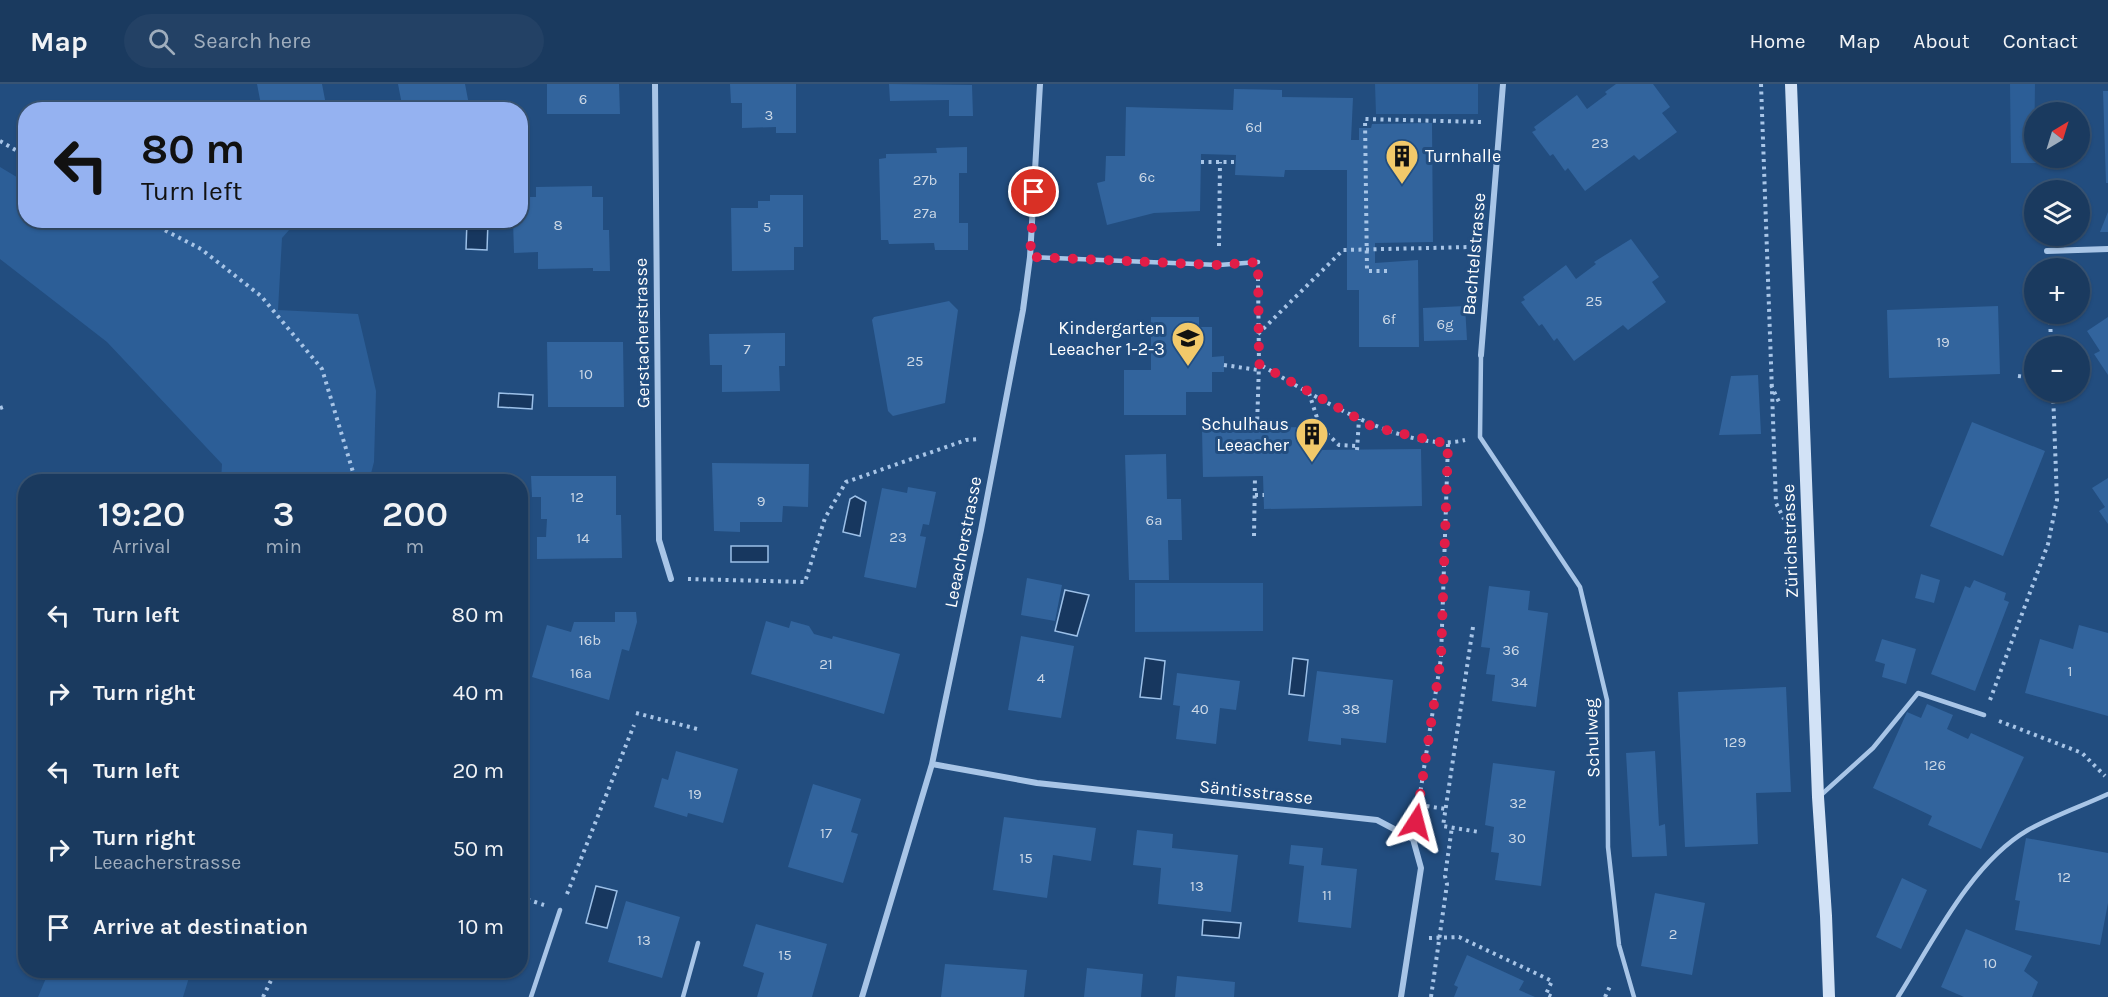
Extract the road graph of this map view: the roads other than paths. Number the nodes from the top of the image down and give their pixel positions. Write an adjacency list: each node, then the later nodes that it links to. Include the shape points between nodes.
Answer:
1 (655, 84): 10 (street, Gerstacherstrasse, via 659,540)
2 (1040, 84): 7 (street, Leeacherstrasse)
3 (1503, 84): 9 (street, Bachtelstrasse)
4 (1791, 84): 14 (main road, Zürichstrasse)
5 (2108, 249): 6 (street)
6 (2047, 251)
7 (1030, 257): 8 (lane, via 1219,265); 12 (street, Leeacherstrasse, via 999,437)
8 (1258, 262)
9 (1481, 355): 21 (lane, Schulweg, via 1480,436 1580,587 1607,700 1608,847 1619,945)
10 (671, 579)
11 (1984, 715): 14 (lane, via 1918,693 1873,748)
12 (932, 764): 19 (street, Leeacherstrasse); 20 (street, Säntisstrasse, via 1037,783 1377,820 1413,839 1421,868)
13 (2108, 794): 23 (lane, via 2028,830 1990,862 1958,902)
14 (1818, 797): 22 (main road, Zürichstrasse)
15 (560, 910): 17 (lane)
16 (698, 943): 18 (lane)
17 (531, 997)
18 (683, 997)
19 (862, 997)
20 (1401, 997)
21 (1634, 997)
22 (1828, 997)
23 (1898, 997)

